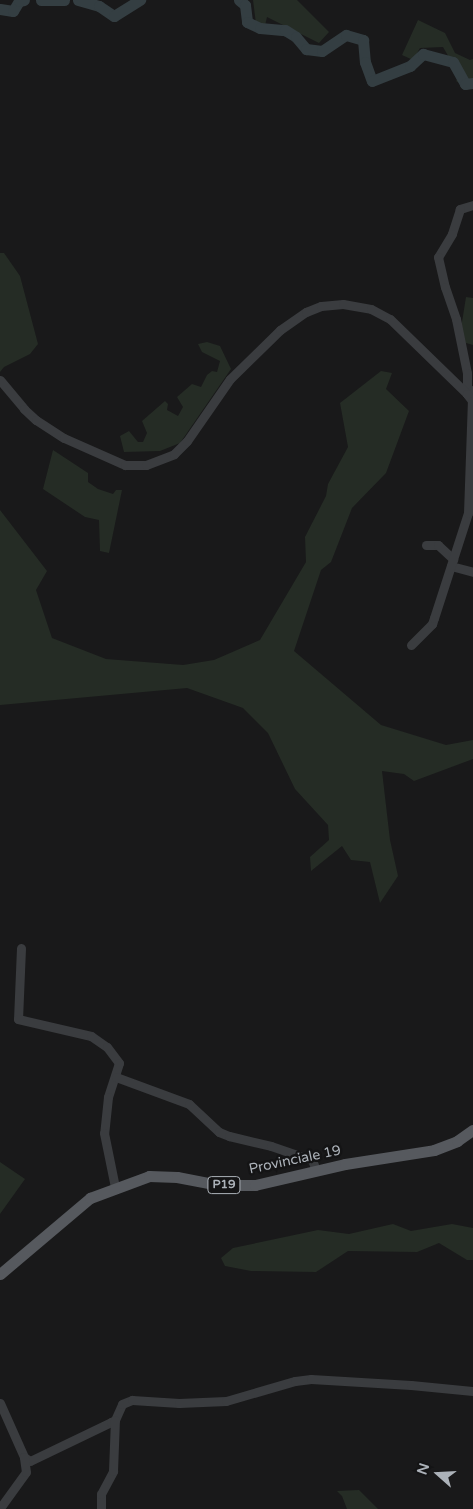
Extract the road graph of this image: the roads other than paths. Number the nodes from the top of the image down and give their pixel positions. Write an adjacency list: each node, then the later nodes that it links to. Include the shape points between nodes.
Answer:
1 (473, 205): 3 (street, via 460,208 452,234 438,257 456,319)
2 (0, 380): 3 (street, via 36,420 64,438 125,465 146,465 174,454 187,441 230,379 280,330 306,312 331,304 364,308 390,318)
3 (471, 397): 5 (street, via 470,505)
4 (426, 545): 5 (street, via 438,545)
5 (452, 563): 6 (street); 7 (street, via 432,624)
6 (473, 572)
7 (411, 645)
8 (21, 948): 9 (street, via 18,1019 99,1040 119,1063)
9 (116, 1078): 11 (street, via 189,1104 219,1132 312,1160); 12 (street, via 108,1097 104,1133)
10 (473, 1130): 11 (main road, Provinciale 19 / P19, via 434,1150)
11 (316, 1170): 12 (main road, Provinciale 19 / P19, via 248,1185 219,1185 155,1176)
12 (115, 1187): 13 (main road, Provinciale 19 / P19, via 90,1198)
13 (0, 1274)
14 (473, 1392): 16 (street, via 311,1379 226,1401 125,1401)
15 (0, 1403): 17 (street)
16 (115, 1420): 17 (street, via 36,1459 30,1461); 19 (street, via 113,1471 101,1494)
17 (24, 1457): 18 (street, via 26,1472)
18 (0, 1508)
19 (101, 1509)

